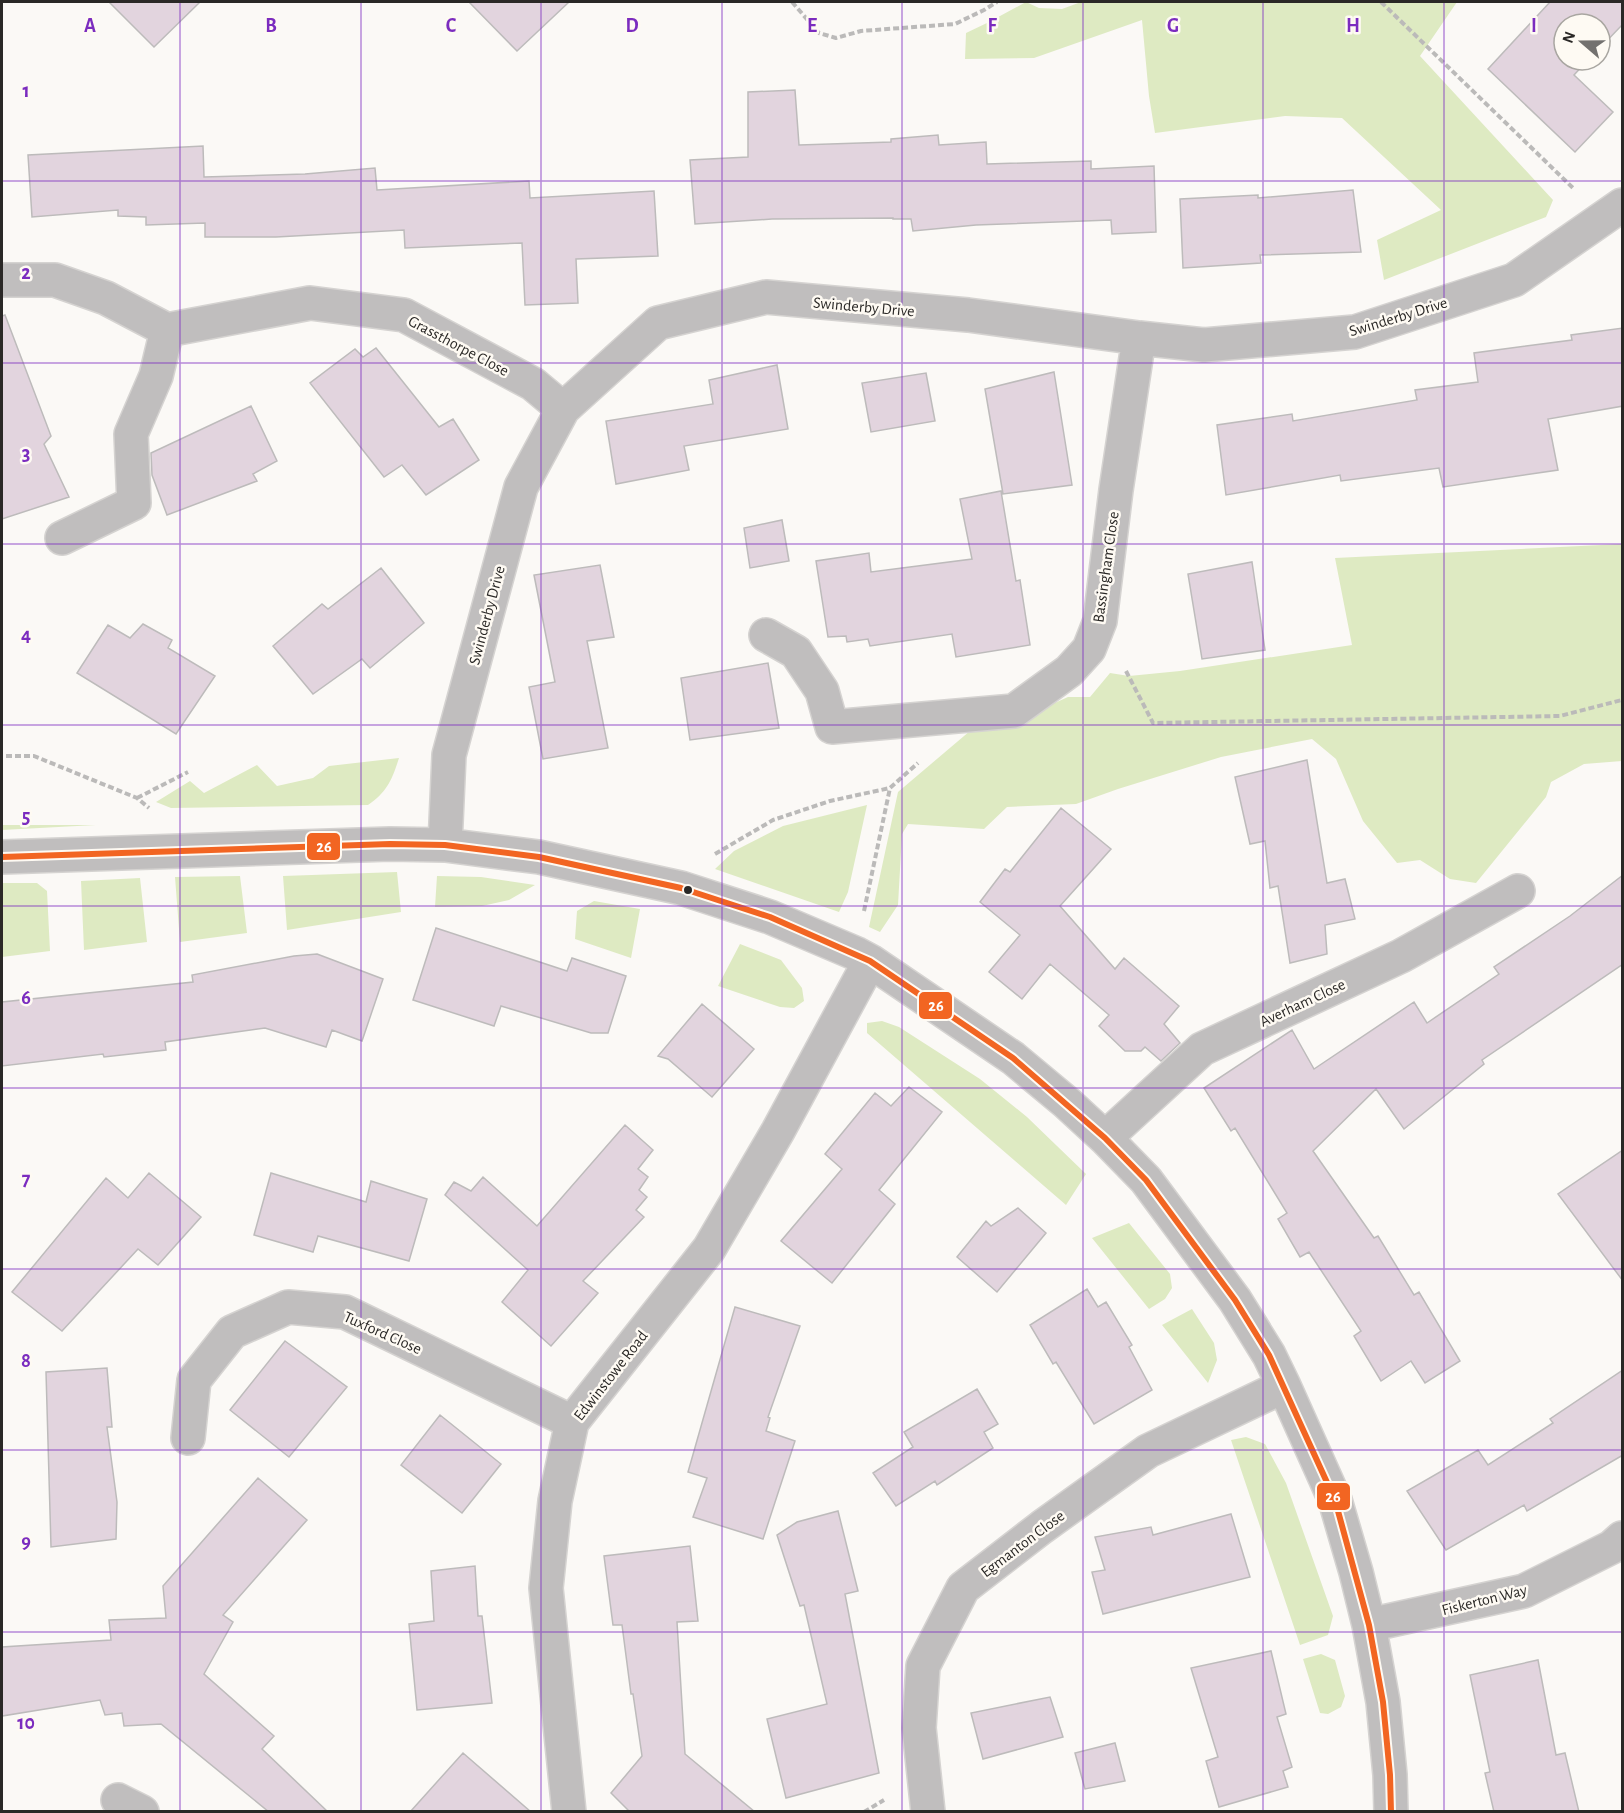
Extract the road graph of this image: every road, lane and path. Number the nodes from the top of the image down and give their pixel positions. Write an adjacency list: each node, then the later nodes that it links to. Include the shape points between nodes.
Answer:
1 (792, 2): 2 (path, via 819,33 836,38 861,31 955,24)
2 (997, 2)
3 (1381, 2): 4 (path, via 1575,189)
4 (1611, 213): 7 (street, Swinderby Drive, via 1514,280 1355,332 1204,345)
5 (2, 280): 6 (street, via 55,280 105,298)
6 (167, 330): 8 (street, Grassthorpe Close, via 310,303 404,315 533,384); 9 (street, via 156,376 131,434 134,503)
7 (1139, 338): 8 (street, Swinderby Drive, via 968,315 766,297 658,323); 10 (street, Bassingham Close)
8 (563, 409): 19 (street, Swinderby Drive, via 521,487 483,624 449,755)
9 (62, 538)
10 (1100, 621): 11 (street, Bassingham Close, via 1089,648 1068,671 1014,711 832,727 822,691 796,652); 12 (path, via 1153,723 1560,716)
11 (766, 635)
12 (1623, 700)
13 (6, 756): 17 (path, via 34,756)
14 (922, 759): 16 (path)
15 (188, 772): 17 (path)
16 (890, 788): 21 (path, via 773,819 707,858); 23 (path, via 861,924)
17 (137, 798): 18 (path)
18 (157, 814)
19 (445, 845): 20 (street); 21 (street, via 539,857)
20 (2, 857)
21 (681, 888): 23 (street, via 770,917)
22 (1518, 891): 24 (street, Averham Close, via 1401,956 1202,1049)
23 (864, 957): 24 (street, via 1013,1058); 26 (street, Edwinstowe Road, via 778,1131 709,1249)
24 (1105, 1138): 25 (street, via 1146,1180 1235,1300)
25 (1284, 1386): 29 (street, via 1335,1500); 31 (street, Egmanton Close, via 1148,1451 963,1588 923,1666 919,1728)
26 (572, 1422): 27 (street, Tuxford Close, via 345,1312 288,1307 232,1332 194,1380); 30 (street, Edwinstowe Road, via 555,1501 546,1588)
27 (188, 1438)
28 (1623, 1538): 29 (street, Fiskerton Way, via 1524,1591)
29 (1369, 1625): 32 (street, via 1383,1702)
30 (569, 1812)
31 (928, 1812)
32 (1391, 1812)

